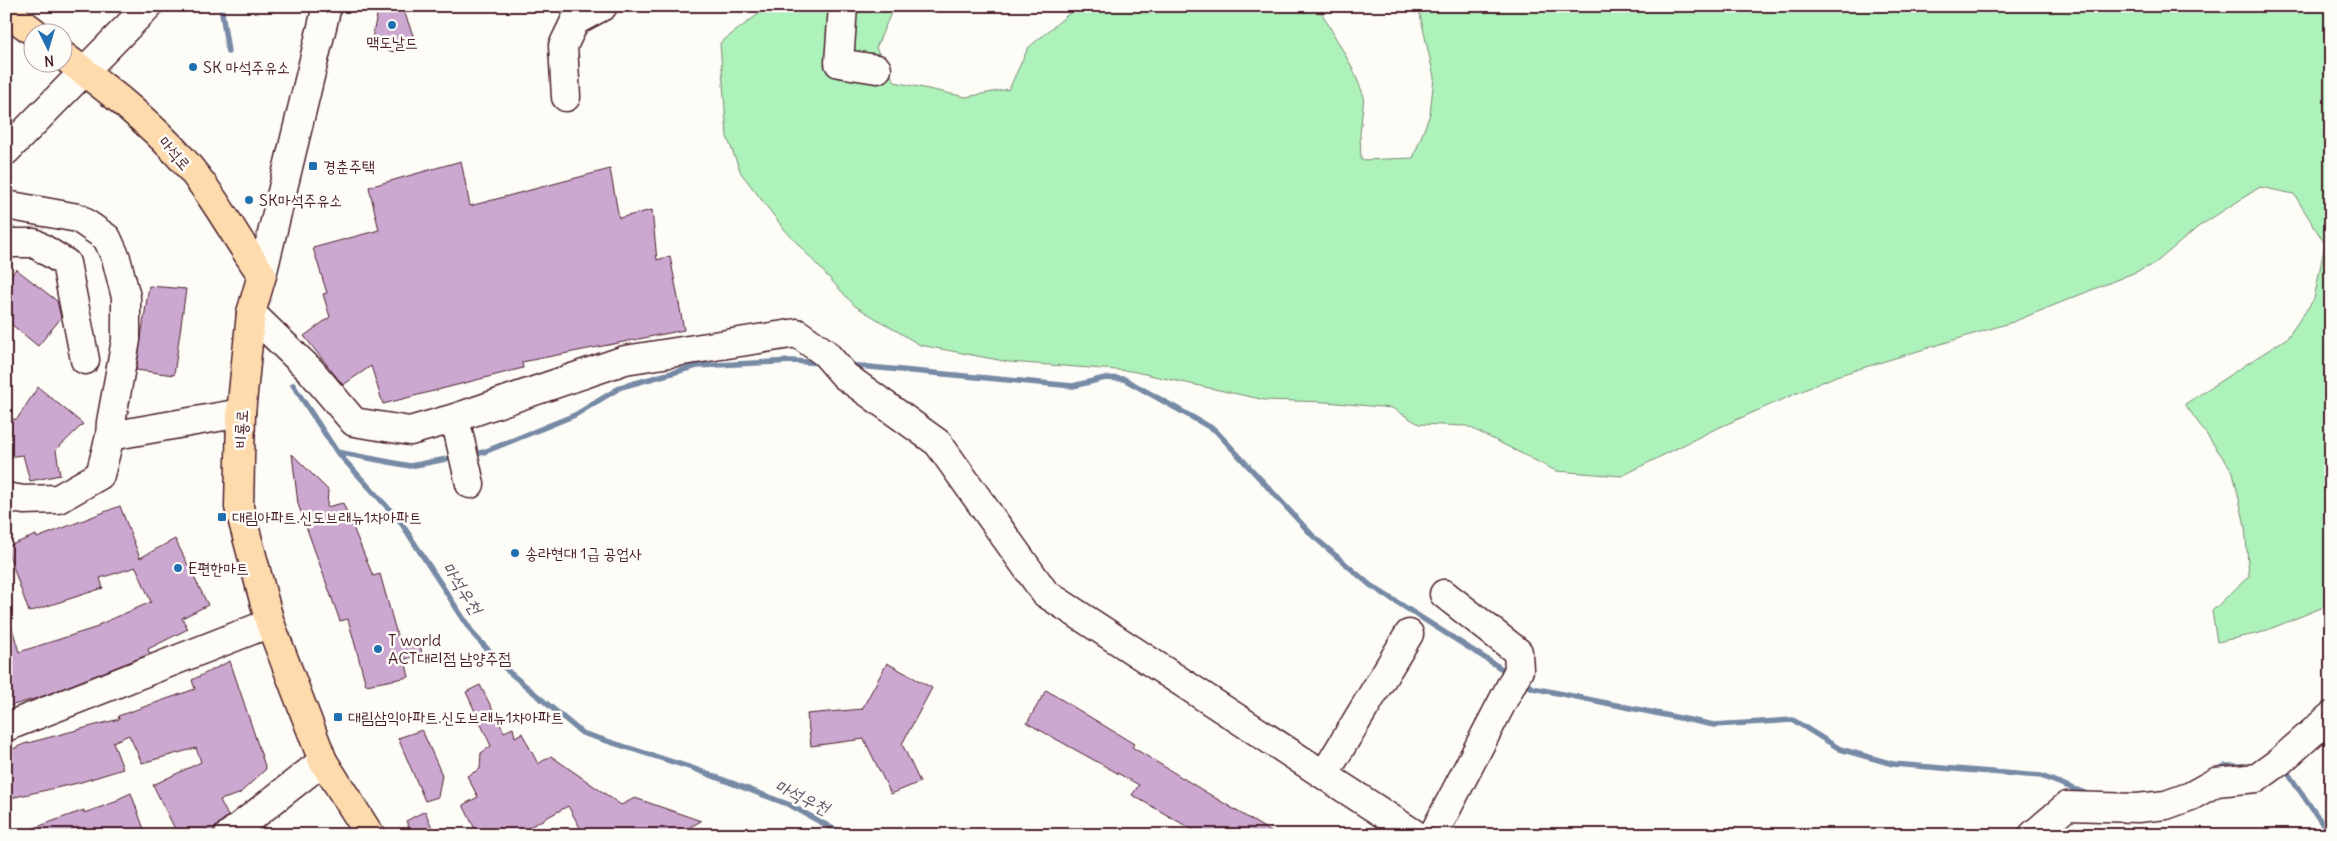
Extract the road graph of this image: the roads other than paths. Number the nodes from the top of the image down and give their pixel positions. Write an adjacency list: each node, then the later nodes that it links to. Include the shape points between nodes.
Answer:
1 (148, 6): 9 (street)
2 (327, 6): 14 (street, 비룡로)
3 (602, 6): 10 (street, via 575,21 563,46)
4 (843, 6): 8 (street, via 839,63)
5 (6, 12): 6 (main road)
6 (22, 23)
7 (72, 62): 9 (main road, 마석로)
8 (878, 69)
9 (85, 72): 11 (street); 14 (main road, 마석로, via 156,131 185,162)
10 (566, 96)
11 (6, 151)
12 (6, 205): 18 (street, via 78,218 107,238 126,296 126,340)
13 (6, 243): 16 (street, via 34,243 66,262)
14 (262, 275): 15 (main road, 비룡로)
15 (251, 313): 17 (main road, 비룡로); 26 (street, via 311,371 354,422 410,430 463,454 625,360 797,333 825,353 844,376 938,443 1045,593)
16 (85, 360)
17 (241, 414): 18 (street); 21 (main road, 비룡로, via 239,507)
18 (110, 436): 19 (street, via 100,475 58,499)
19 (6, 498)
20 (1444, 594): 30 (street, via 1518,652 1518,670)
21 (270, 623): 24 (street); 25 (main road, 비룡로)
22 (1409, 634): 26 (street)
23 (2331, 716): 31 (street, via 2257,778 2216,782 2166,805 2137,808 2066,806)
24 (6, 727)
25 (324, 761): 27 (street); 28 (main road, 비룡로)
26 (1324, 775): 29 (street)
27 (229, 835)
28 (370, 835)
29 (1416, 835)
30 (1433, 835)
31 (2033, 835)

